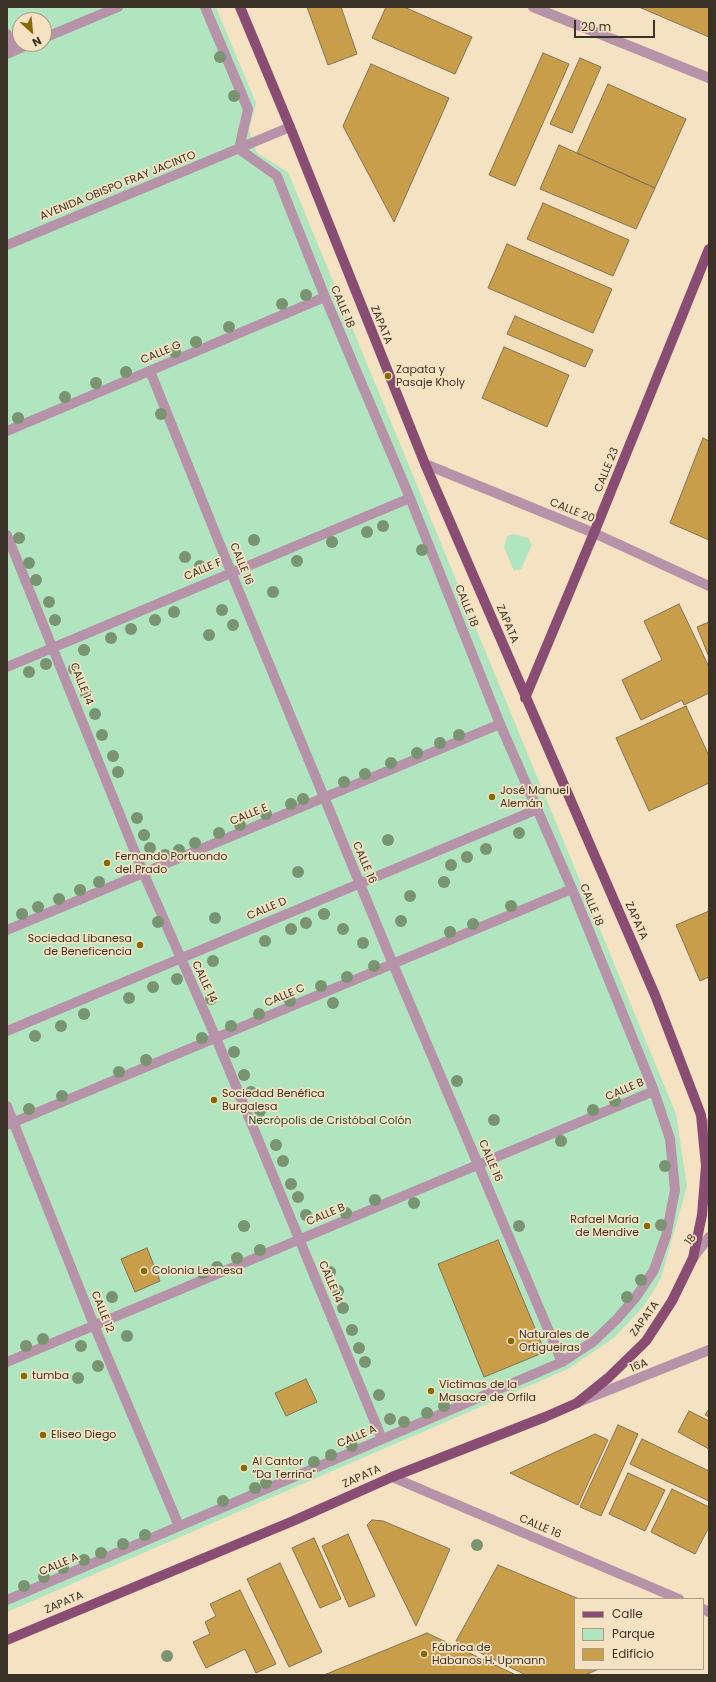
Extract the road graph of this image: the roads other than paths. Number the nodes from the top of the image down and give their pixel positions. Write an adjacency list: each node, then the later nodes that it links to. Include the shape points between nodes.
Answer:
1 (118, 7): 6 (street)
2 (205, 7): 10 (street, via 248,110)
3 (240, 7): 9 (main road, ZAPATA)
4 (533, 7): 8 (street)
5 (7, 34): 7 (street)
6 (52, 35)
7 (10, 52)
8 (709, 78)
9 (290, 127): 10 (street, AVENIDA OBISPO FRAY JACINTO); 16 (main road, ZAPATA)
10 (239, 149): 11 (street, AVENIDA OBISPO FRAY JACINTO); 13 (street, CALLE 18, via 276,176)
11 (7, 245)
12 (709, 249): 18 (main road, CALLE 23)
13 (325, 296): 14 (street, CALLE G); 17 (street, CALLE 18)
14 (150, 371): 15 (street, CALLE G); 20 (street, CALLE 16)
15 (7, 431)
16 (425, 464): 18 (street, CALLE 20); 24 (main road, ZAPATA)
17 (410, 498): 20 (street, CALLE F); 25 (street, CALLE 18)
18 (594, 533): 21 (street, CALLE 20); 24 (main road, CALLE 23)
19 (7, 534): 22 (street, CALLE 14)
20 (231, 572): 22 (street, CALLE F); 26 (street, CALLE 16)
21 (709, 586)
22 (53, 647): 23 (street, CALLE F); 28 (street, CALLE 14)
23 (7, 667)
24 (525, 698): 38 (main road, ZAPATA, via 655,995)
25 (500, 724): 26 (street, CALLE E); 27 (street, CALLE 18)
26 (324, 797): 28 (street, CALLE E); 29 (street, CALLE 16)
27 (538, 809): 29 (street, CALLE D); 30 (street, CALLE 18)
28 (143, 872): 31 (street, CALLE E); 32 (street, CALLE 14)
29 (359, 882): 32 (street, CALLE D); 33 (street, CALLE 16)
30 (572, 889): 33 (street, CALLE C); 36 (street, CALLE 18)
31 (7, 930)
32 (180, 959): 34 (street, CALLE D); 35 (street, CALLE 14)
33 (393, 964): 35 (street, CALLE C); 41 (street, CALLE 16)
34 (7, 1031)
35 (216, 1038): 39 (street, CALLE C); 44 (street, CALLE 14)
36 (654, 1091): 41 (street, CALLE B); 42 (street, CALLE 18, via 670,1139 675,1190)
37 (7, 1106): 39 (street, CALLE 12)
38 (705, 1117): 40 (street); 45 (main road, ZAPATA, via 706,1166 702,1215)
39 (11, 1124): 46 (street, CALLE 12)
40 (709, 1137)
41 (478, 1164): 44 (street, CALLE B); 49 (street, CALLE 16)
42 (666, 1236): 49 (street, CALLE A, via 654,1270 636,1297 594,1340)
43 (709, 1237): 45 (street, 18)
44 (299, 1239): 46 (street, CALLE B); 51 (street, CALLE 14)
45 (693, 1258): 50 (main road, ZAPATA, via 684,1280 646,1341 608,1378)
46 (94, 1325): 48 (street, CALLE B); 53 (street, CALLE 12)
47 (709, 1350): 50 (street, 16A)
48 (7, 1362)
49 (562, 1362): 51 (street, CALLE A)
50 (577, 1403): 52 (main road, ZAPATA)
51 (382, 1439): 53 (street, CALLE A)
52 (392, 1477): 54 (street, CALLE 16); 56 (main road, ZAPATA)
53 (179, 1526): 55 (street, CALLE A)
54 (677, 1598)
55 (7, 1600)
56 (7, 1640)

